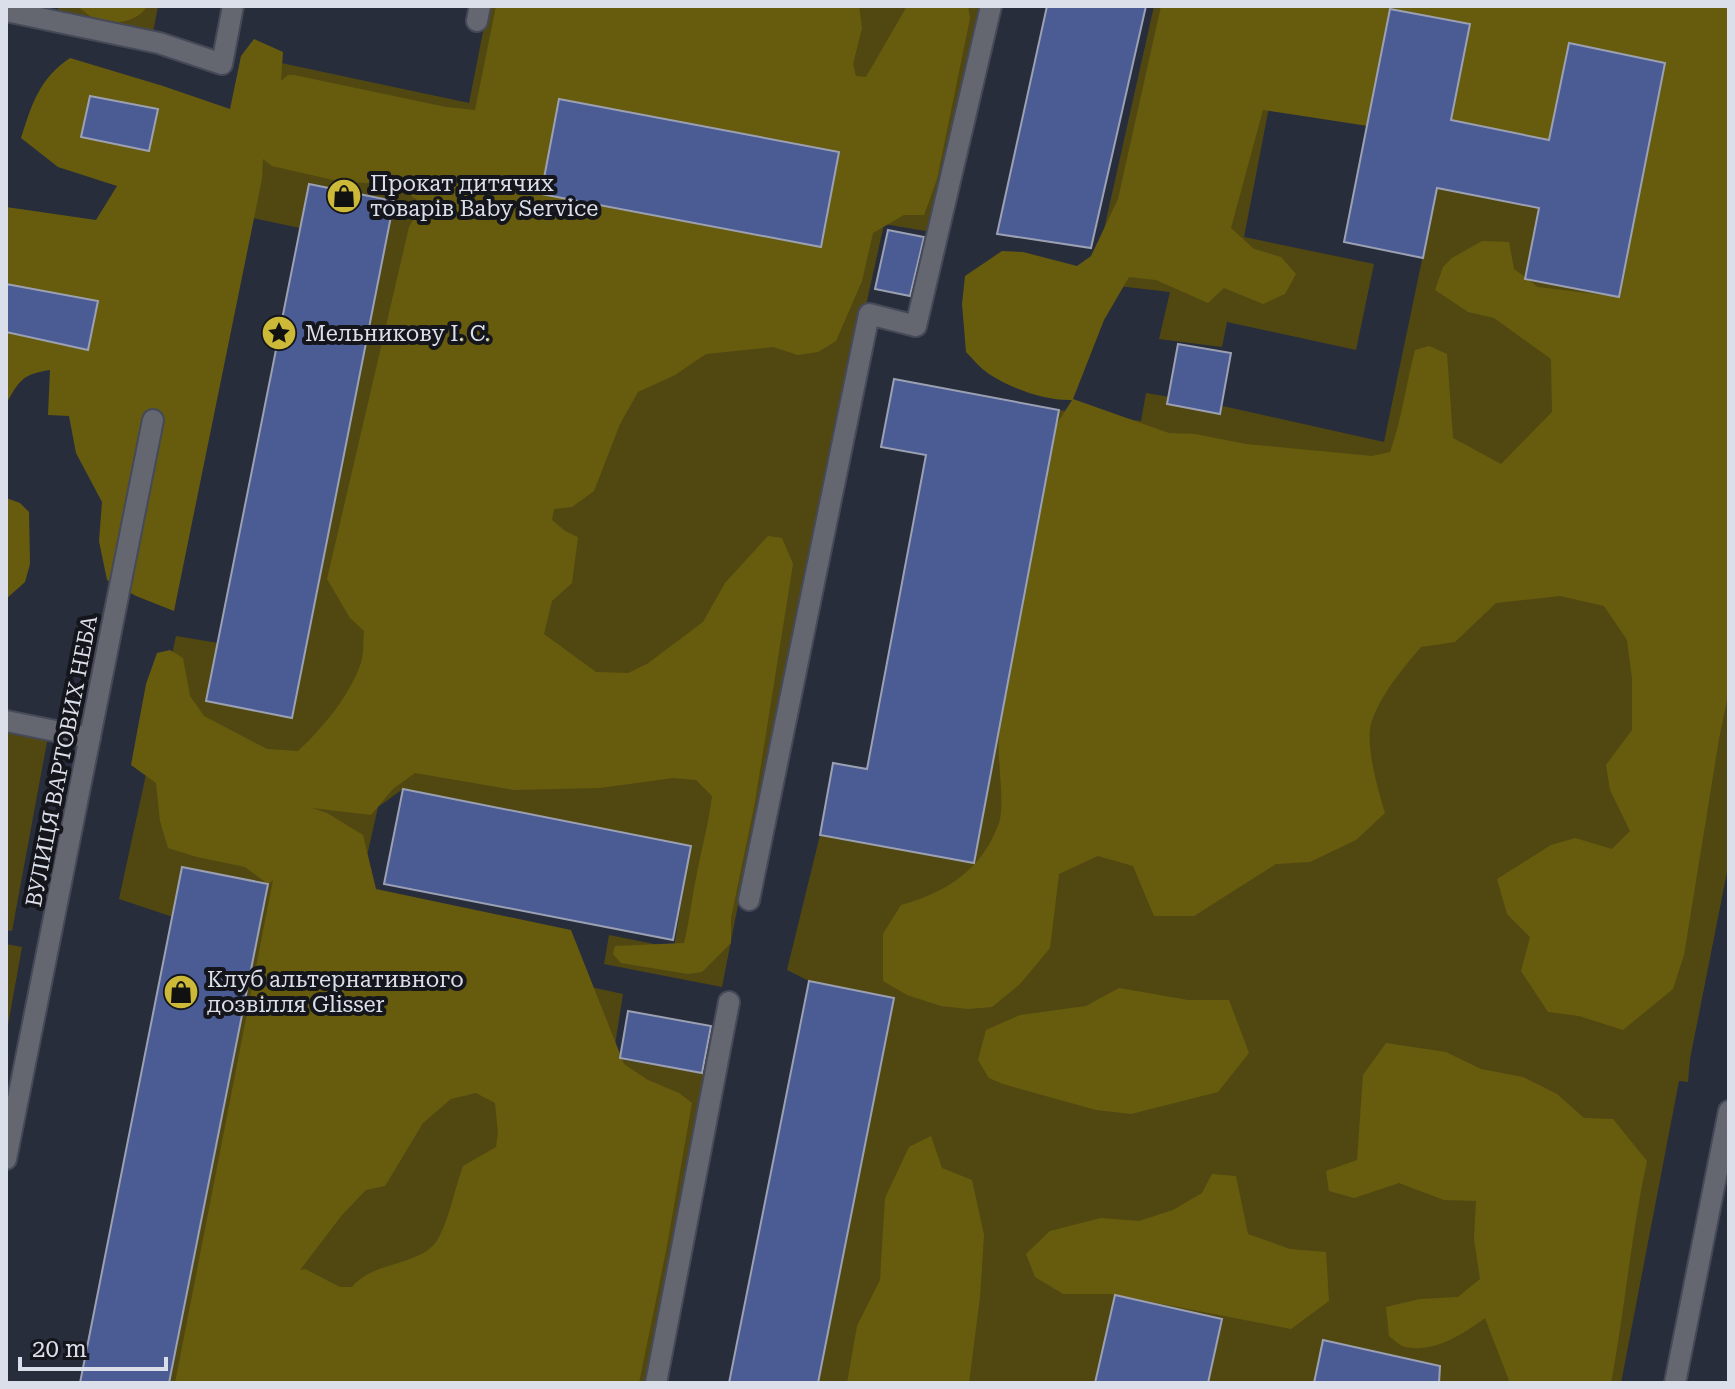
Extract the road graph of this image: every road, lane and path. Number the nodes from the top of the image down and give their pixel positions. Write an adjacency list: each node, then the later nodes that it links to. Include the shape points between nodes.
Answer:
1 (233, 6): 3 (street, via 222,64 159,43)
2 (991, 6): 7 (street, via 916,326 869,314)
3 (6, 11)
4 (153, 420): 6 (street, ВУЛИЦЯ ВАРТОВИХ НЕБА)
5 (6, 721): 6 (street)
6 (90, 738): 10 (street, ВУЛИЦЯ ВАРТОВИХ НЕБА)
7 (749, 900)
8 (729, 1002): 11 (street)
9 (1729, 1111): 12 (street)
10 (6, 1159)
11 (656, 1383)
12 (1675, 1383)

